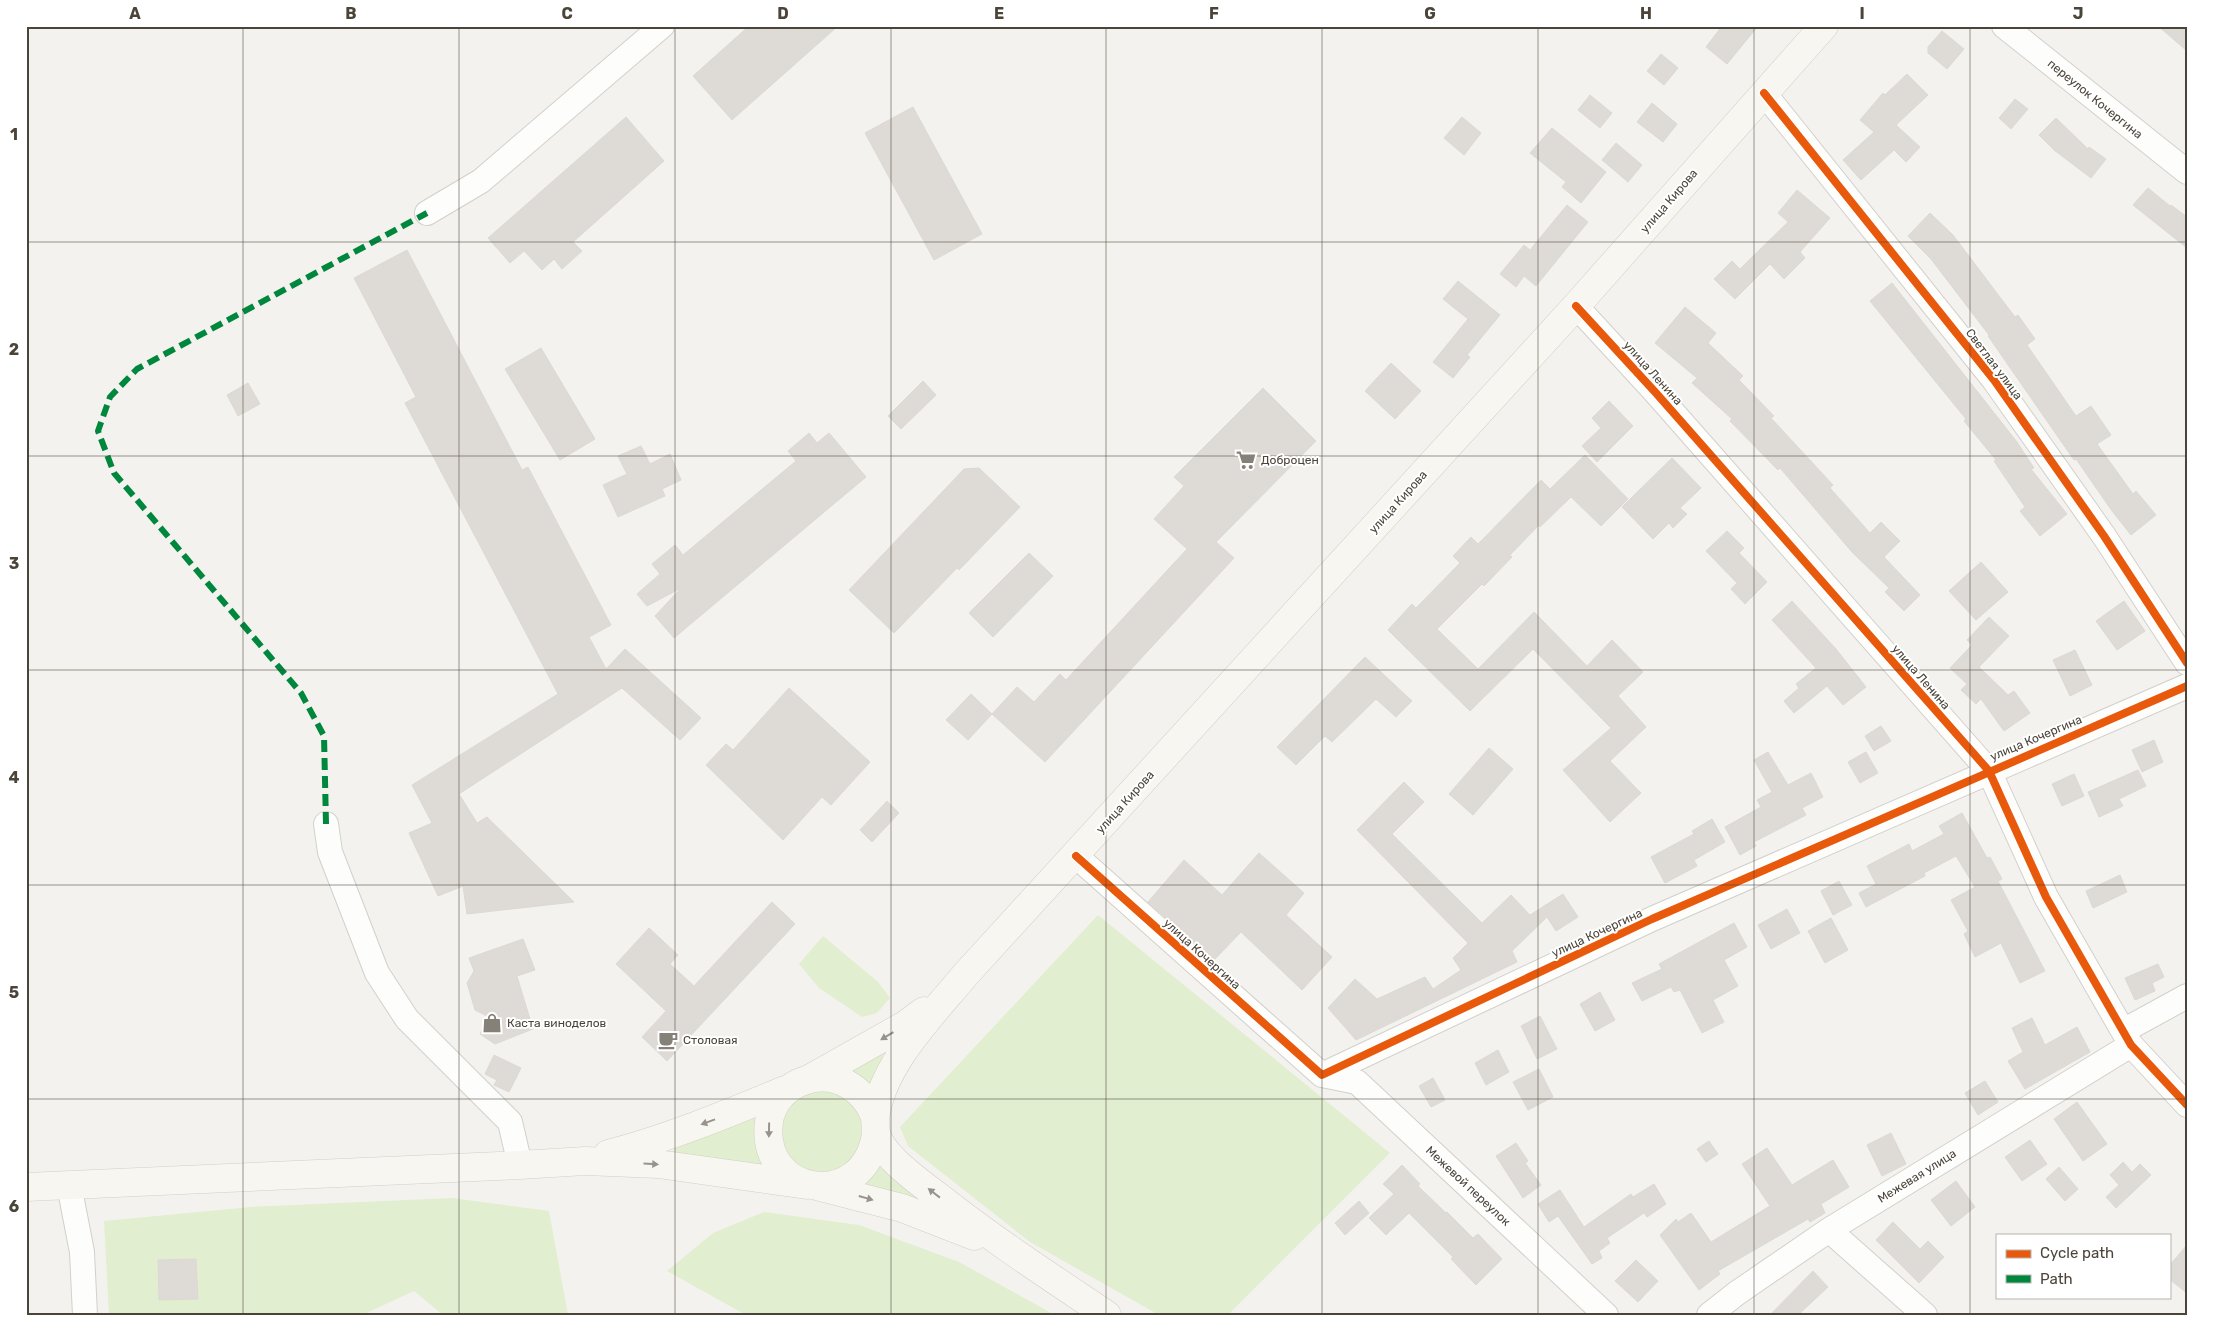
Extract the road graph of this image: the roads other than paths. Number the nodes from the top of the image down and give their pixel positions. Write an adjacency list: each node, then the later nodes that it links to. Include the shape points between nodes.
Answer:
1 (662, 26): 6 (street, via 481,180)
2 (1824, 26): 4 (main road, улица Кирова)
3 (2004, 26): 5 (street, переулок Кочергина)
4 (1764, 93): 7 (main road, улица Кирова); 8 (street, Светлая улица, via 1994,380 2104,536)
5 (2187, 172)
6 (427, 213)
7 (1576, 306): 10 (street, улица Ленина); 12 (main road, улица Кирова)
8 (2187, 663)
9 (2187, 686): 10 (street, улица Кочергина)
10 (1989, 770): 15 (street, улица Ленина, via 2046,897); 16 (street, улица Кочергина, via 1661,915)
11 (326, 824): 22 (street, via 330,852 377,974 407,1019 510,1122)
12 (1076, 856): 13 (main road, улица Кирова); 16 (street, улица Кочергина)
13 (966, 974): 17 (main road, one-way to 17, via 905,1025); 20 (main road, via 896,1064 876,1108)
14 (2187, 996): 15 (street, Межевая улица)
15 (2127, 1038): 19 (street, улица Ленина); 26 (street, Межевая улица)
16 (1322, 1075): 30 (street, Межевой переулок, via 1356,1082)
17 (811, 1078): 18 (main road); 20 (main road, via 832,1078 860,1093 872,1110)
18 (786, 1090): 21 (main road, one-way to 21, via 647,1144); 24 (main road, one-way to 24, via 769,1120 772,1154 790,1176)
19 (2187, 1105)
20 (876, 1127): 24 (main road, via 874,1147 867,1162 854,1176 837,1184); 27 (main road, one-way to 20, via 894,1160 882,1146)
21 (585, 1161): 22 (main road); 24 (main road, one-way to 24, via 658,1164)
22 (520, 1166): 23 (main road)
23 (69, 1185): 25 (main road); 28 (street, via 82,1252)
24 (813, 1185): 27 (main road, one-way to 27, via 902,1208 955,1227)
25 (26, 1187)
26 (1829, 1230): 31 (street, Межевая улица); 32 (street)
27 (1030, 1263): 29 (main road)
28 (85, 1315)
29 (1107, 1315)
30 (1606, 1315)
31 (1709, 1315)
32 (1924, 1315)

